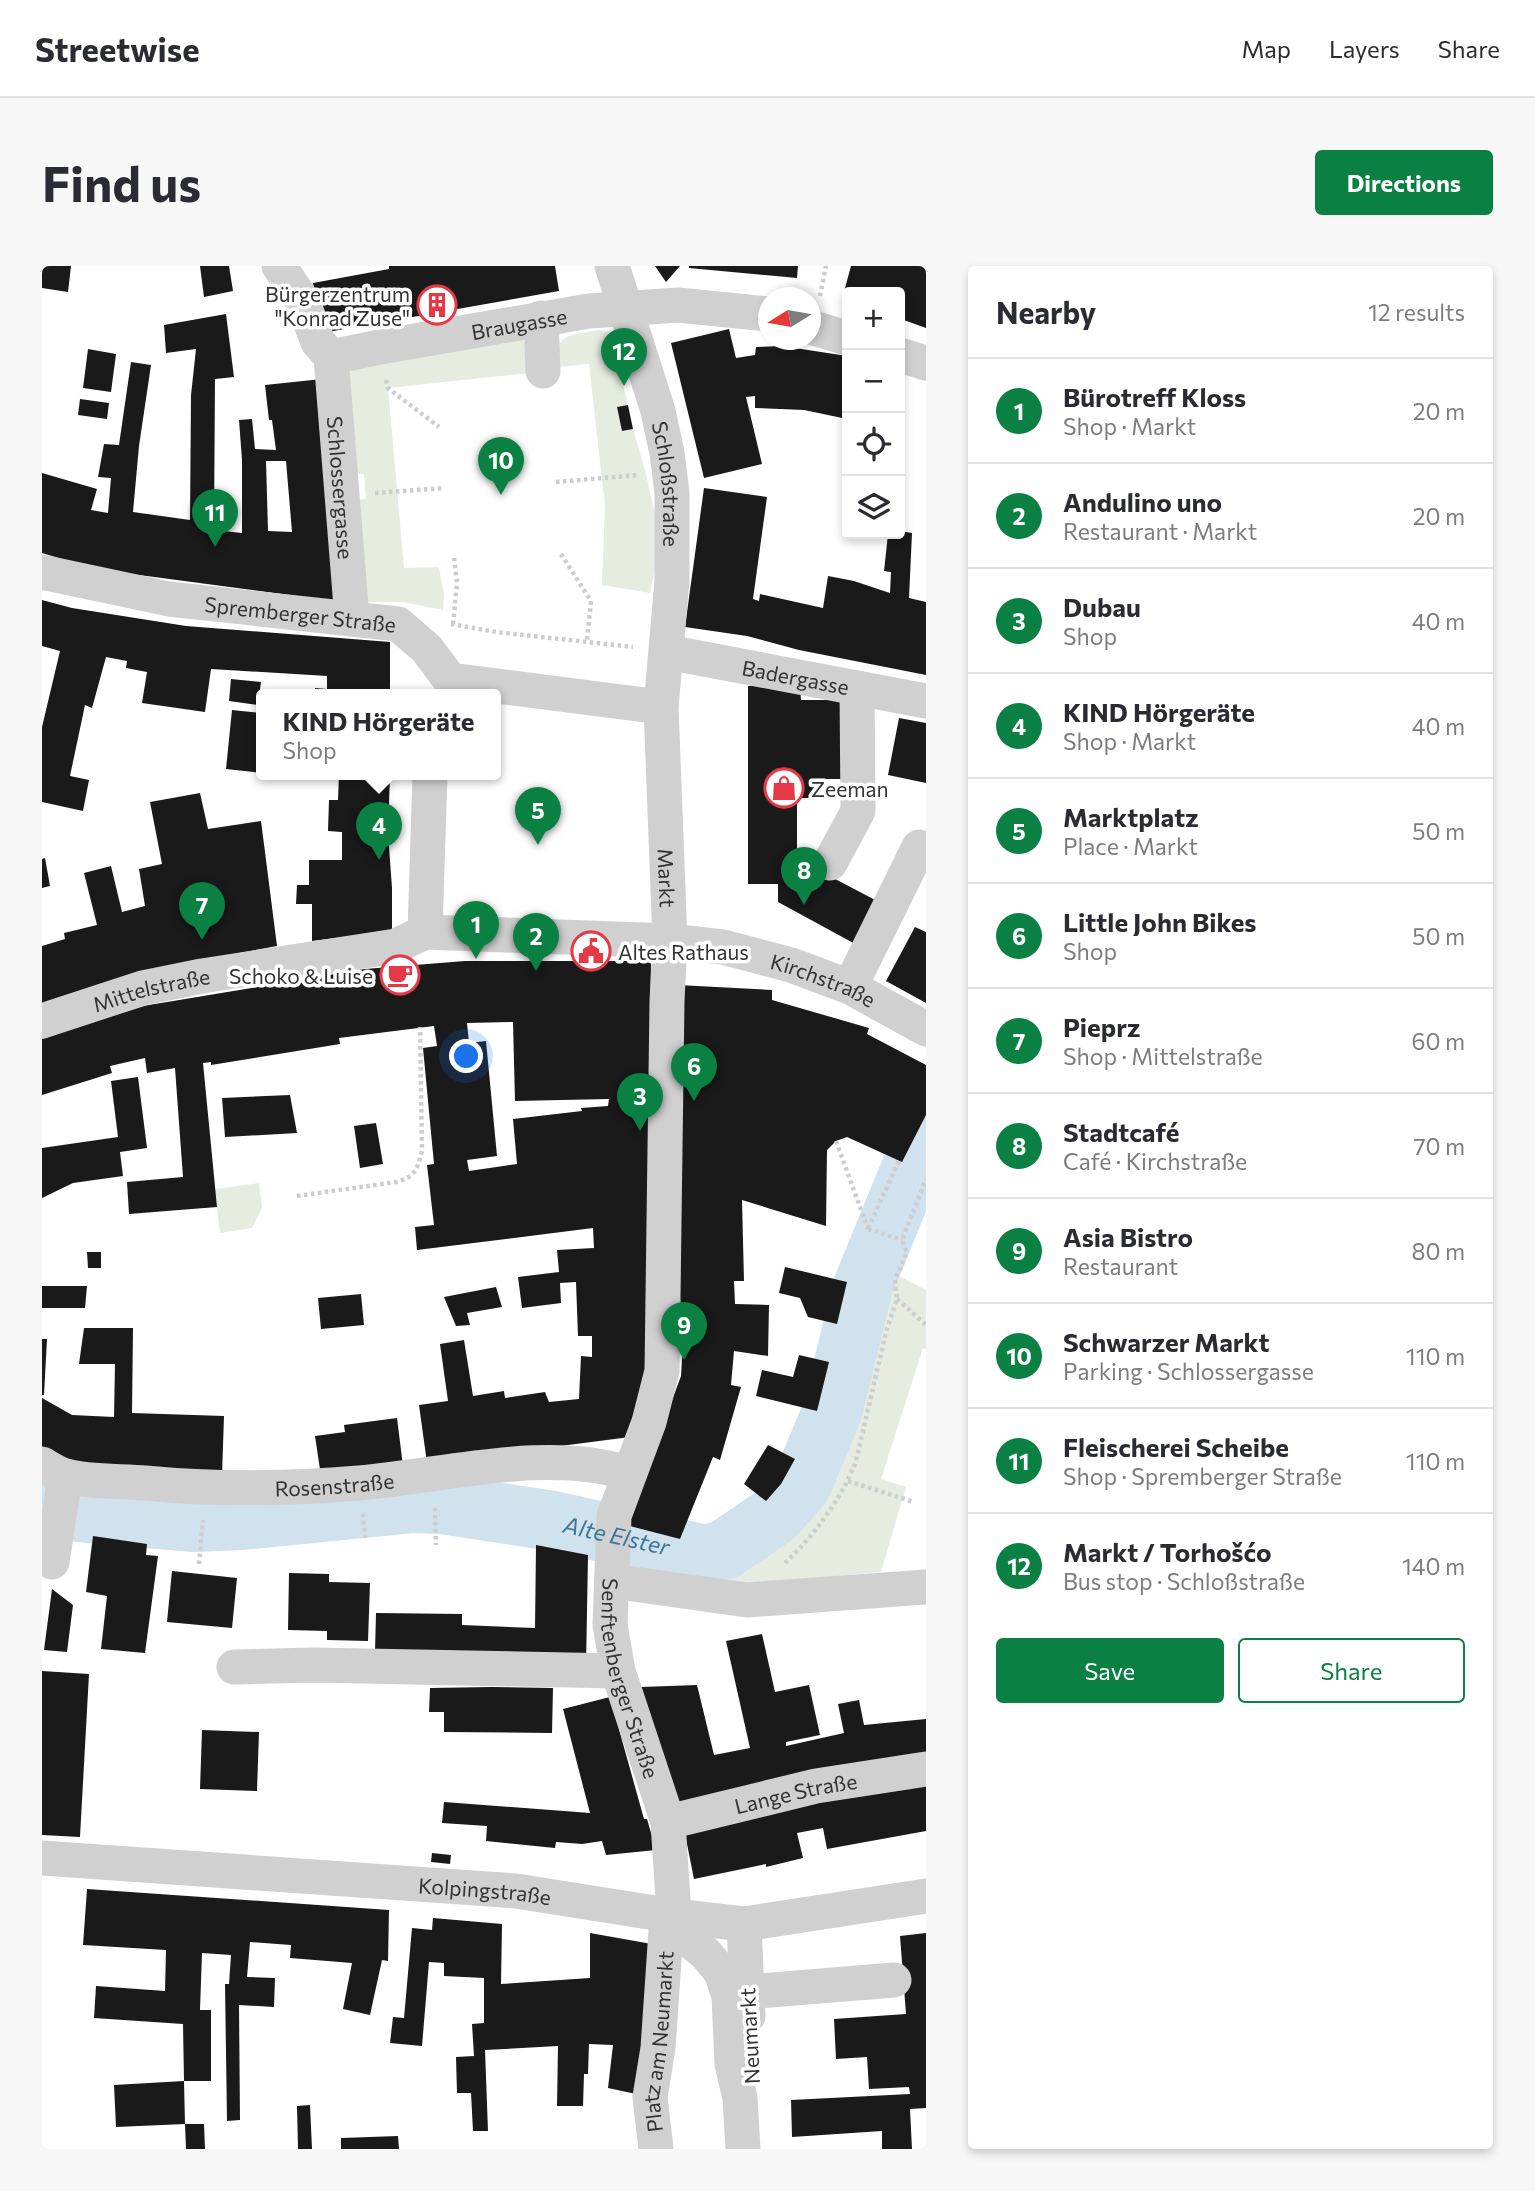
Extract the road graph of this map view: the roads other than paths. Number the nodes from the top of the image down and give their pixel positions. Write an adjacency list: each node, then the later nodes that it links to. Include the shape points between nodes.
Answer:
1 (279, 266): 8 (street, via 302,300 318,342)
2 (612, 266): 3 (street, Schloßstraße)
3 (625, 309): 4 (street, Braugasse, via 678,306); 5 (street, Braugasse); 14 (street, Schloßstraße, via 658,411 670,471 673,537)
4 (758, 313)
5 (541, 318): 8 (street, Braugasse); 11 (street)
6 (821, 330): 7 (street)
7 (842, 337)
8 (331, 357): 13 (street, Schlossergasse)
9 (905, 357): 10 (street)
10 (926, 363)
11 (543, 371)
12 (42, 572): 13 (street, Spremberger Straße, via 169,599)
13 (352, 619): 15 (street, Spremberger Straße, via 398,624 427,649)
14 (667, 652): 16 (street, Badergasse); 20 (street, Schloßstraße)
15 (447, 687): 17 (street, Spremberger Straße)
16 (857, 688): 19 (street, Badergasse); 22 (street, via 858,811)
17 (468, 689)
18 (501, 692): 20 (street, Spremberger Straße)
19 (913, 699)
20 (661, 707): 25 (street, Markt)
21 (430, 780): 24 (street)
22 (830, 863)
23 (918, 863): 26 (street)
24 (425, 932): 25 (street, Markt); 27 (street, Mittelstraße, via 396,946 143,988)
25 (670, 941): 26 (street, Kirchstraße, via 760,956); 29 (street, Senftenberger Straße, via 662,1371 649,1422)
26 (850, 987): 28 (street, Kirchstraße)
27 (42, 1021)
28 (926, 1029)
29 (628, 1473): 30 (street, Rosenstraße, via 563,1461 361,1483 205,1489); 32 (street, Senftenberger Straße, via 614,1516)
30 (57, 1477): 31 (street)
31 (52, 1562)
32 (612, 1571): 33 (street, via 747,1600); 35 (street, Senftenberger Straße, via 610,1625)
33 (926, 1587)
34 (234, 1667): 35 (street)
35 (618, 1671): 37 (street, Senftenberger Straße)
36 (926, 1769): 37 (street, Lange Straße, via 816,1786)
37 (668, 1822): 40 (street, Senftenberger Straße)
38 (42, 1858): 40 (street, Kolpingstraße, via 516,1891)
39 (926, 1896): 41 (street, Kolpingstraße)
40 (674, 1916): 41 (street, Kolpingstraße)
41 (744, 1924): 43 (street, Neumarkt)
42 (894, 1980): 43 (street)
43 (747, 1992): 46 (street, Neumarkt)
44 (656, 2149): 45 (street, Platz am Neumarkt, via 650,2097 666,1931 689,1940 721,1972 729,1996)
45 (743, 2149)
46 (756, 2149)

